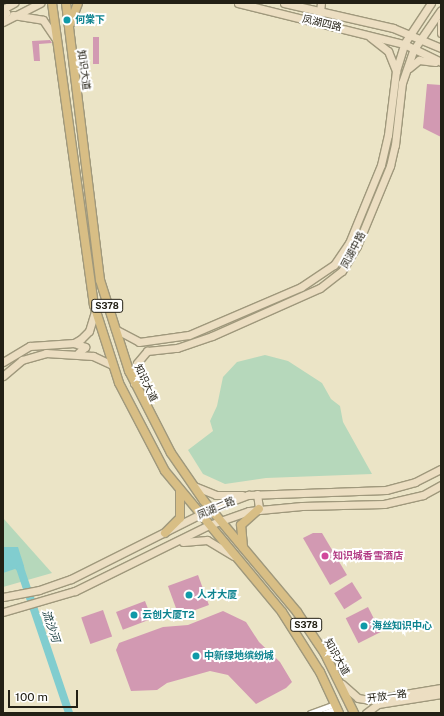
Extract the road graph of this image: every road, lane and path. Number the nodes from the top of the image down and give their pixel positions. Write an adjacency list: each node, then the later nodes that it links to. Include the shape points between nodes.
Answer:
1 (14, 3): 11 (street)
2 (40, 3): 13 (street)
3 (52, 3): 23 (main road, S378)
4 (66, 3): 17 (main road, 知识大道 / S378)
5 (78, 3): 17 (main road)
6 (238, 3): 18 (street, 凤湖四路)
7 (284, 3): 12 (street, 凤湖四路)
8 (321, 3): 12 (street)
9 (430, 3): 21 (street, 凤湖中路)
10 (441, 10): 22 (street, 凤湖中路)
11 (3, 11)
12 (320, 12): 14 (street, 凤湖四路)
13 (14, 14): 15 (street); 23 (street, via 44,20)
14 (357, 19): 18 (street); 21 (street, 凤湖四路)
15 (3, 22)
16 (441, 22): 19 (street)
17 (68, 28): 25 (main road, 知识大道 / S378)
18 (353, 30): 20 (street, 凤湖四路)
19 (441, 32)
20 (365, 33): 24 (street, 凤湖四路); 29 (street, via 388,51)
21 (410, 33): 22 (street, 凤湖四路); 24 (street, 凤湖中路)
22 (421, 38): 26 (street, 凤湖四路); 27 (street, 凤湖中路)
23 (58, 44): 25 (main road); 33 (main road, S378)
24 (404, 44): 27 (street, 凤湖四路); 29 (street, 凤湖中路)
25 (71, 46): 34 (main road, 知识大道 / S378, via 100,280)
26 (441, 48)
27 (414, 49): 28 (street, 凤湖四路); 30 (street, 凤湖中路)
28 (441, 63): 30 (street, via 419,60 410,65)
29 (396, 71): 31 (street, 凤湖中路)
30 (402, 83): 32 (street, 凤湖中路)
31 (392, 91): 32 (street); 35 (street, 凤湖中路, via 388,135 381,166 349,243 334,266 312,282 201,331 179,338)
32 (402, 92): 37 (street, 凤湖中路, via 390,166 357,246 342,271 320,288 205,339 170,349)
33 (95, 310): 36 (street, via 88,334); 40 (main road, S378)
34 (113, 328): 35 (street, 凤湖中路, via 129,339); 42 (main road, 知识大道 / S378)
35 (145, 342): 37 (street, via 141,346)
36 (74, 343): 38 (street, via 85,347); 39 (street, via 30,346)
37 (147, 351): 42 (street, via 137,363)
38 (78, 353): 40 (street, via 98,357); 41 (street, via 35,355 22,360)
39 (3, 362)
40 (112, 365): 46 (main road, S378, via 145,438)
41 (3, 376)
42 (134, 383): 45 (main road, 知识大道 / S378, via 171,454)
43 (441, 469): 47 (street, 凤湖二路, via 415,482 374,492)
44 (441, 485): 50 (street, 凤湖二路, via 423,495 384,504)
45 (194, 486): 48 (street, via 216,496); 49 (main road, 知识大道 / S378)
46 (180, 489): 51 (main road, S378); 54 (main road, via 182,513)
47 (257, 494): 48 (street, 凤湖二路); 50 (street)
48 (248, 495): 49 (street, 凤湖二路)
49 (211, 509): 51 (street, 凤湖二路); 52 (main road, 知识大道 / S378)
50 (259, 509): 52 (street, 凤湖二路); 56 (main road, via 241,525)
51 (201, 514): 53 (main road, S378); 54 (street, 凤湖二路)
52 (221, 521): 53 (street, 凤湖二路); 56 (main road, 知识大道 / S378)
53 (209, 525): 55 (street, 凤湖二路); 57 (main road, S378)
54 (165, 533): 55 (street); 58 (street, 凤湖二路, via 98,567 40,590)
55 (171, 545): 57 (street, via 204,539); 59 (street, 凤湖二路, via 103,578 44,602)
56 (243, 548): 60 (main road, 知识大道 / S378, via 291,603)
57 (237, 558): 63 (main road, S378, via 300,639)
58 (3, 597)
59 (3, 612)
60 (340, 682): 61 (street, 开放一路, via 358,698 369,700); 66 (main road, 知识大道 / S378)
61 (441, 688)
62 (441, 694): 67 (street, 开放一路, via 378,704)
63 (337, 708): 64 (street); 65 (street)
64 (310, 713)
65 (324, 713)
66 (354, 713)
67 (366, 713)

